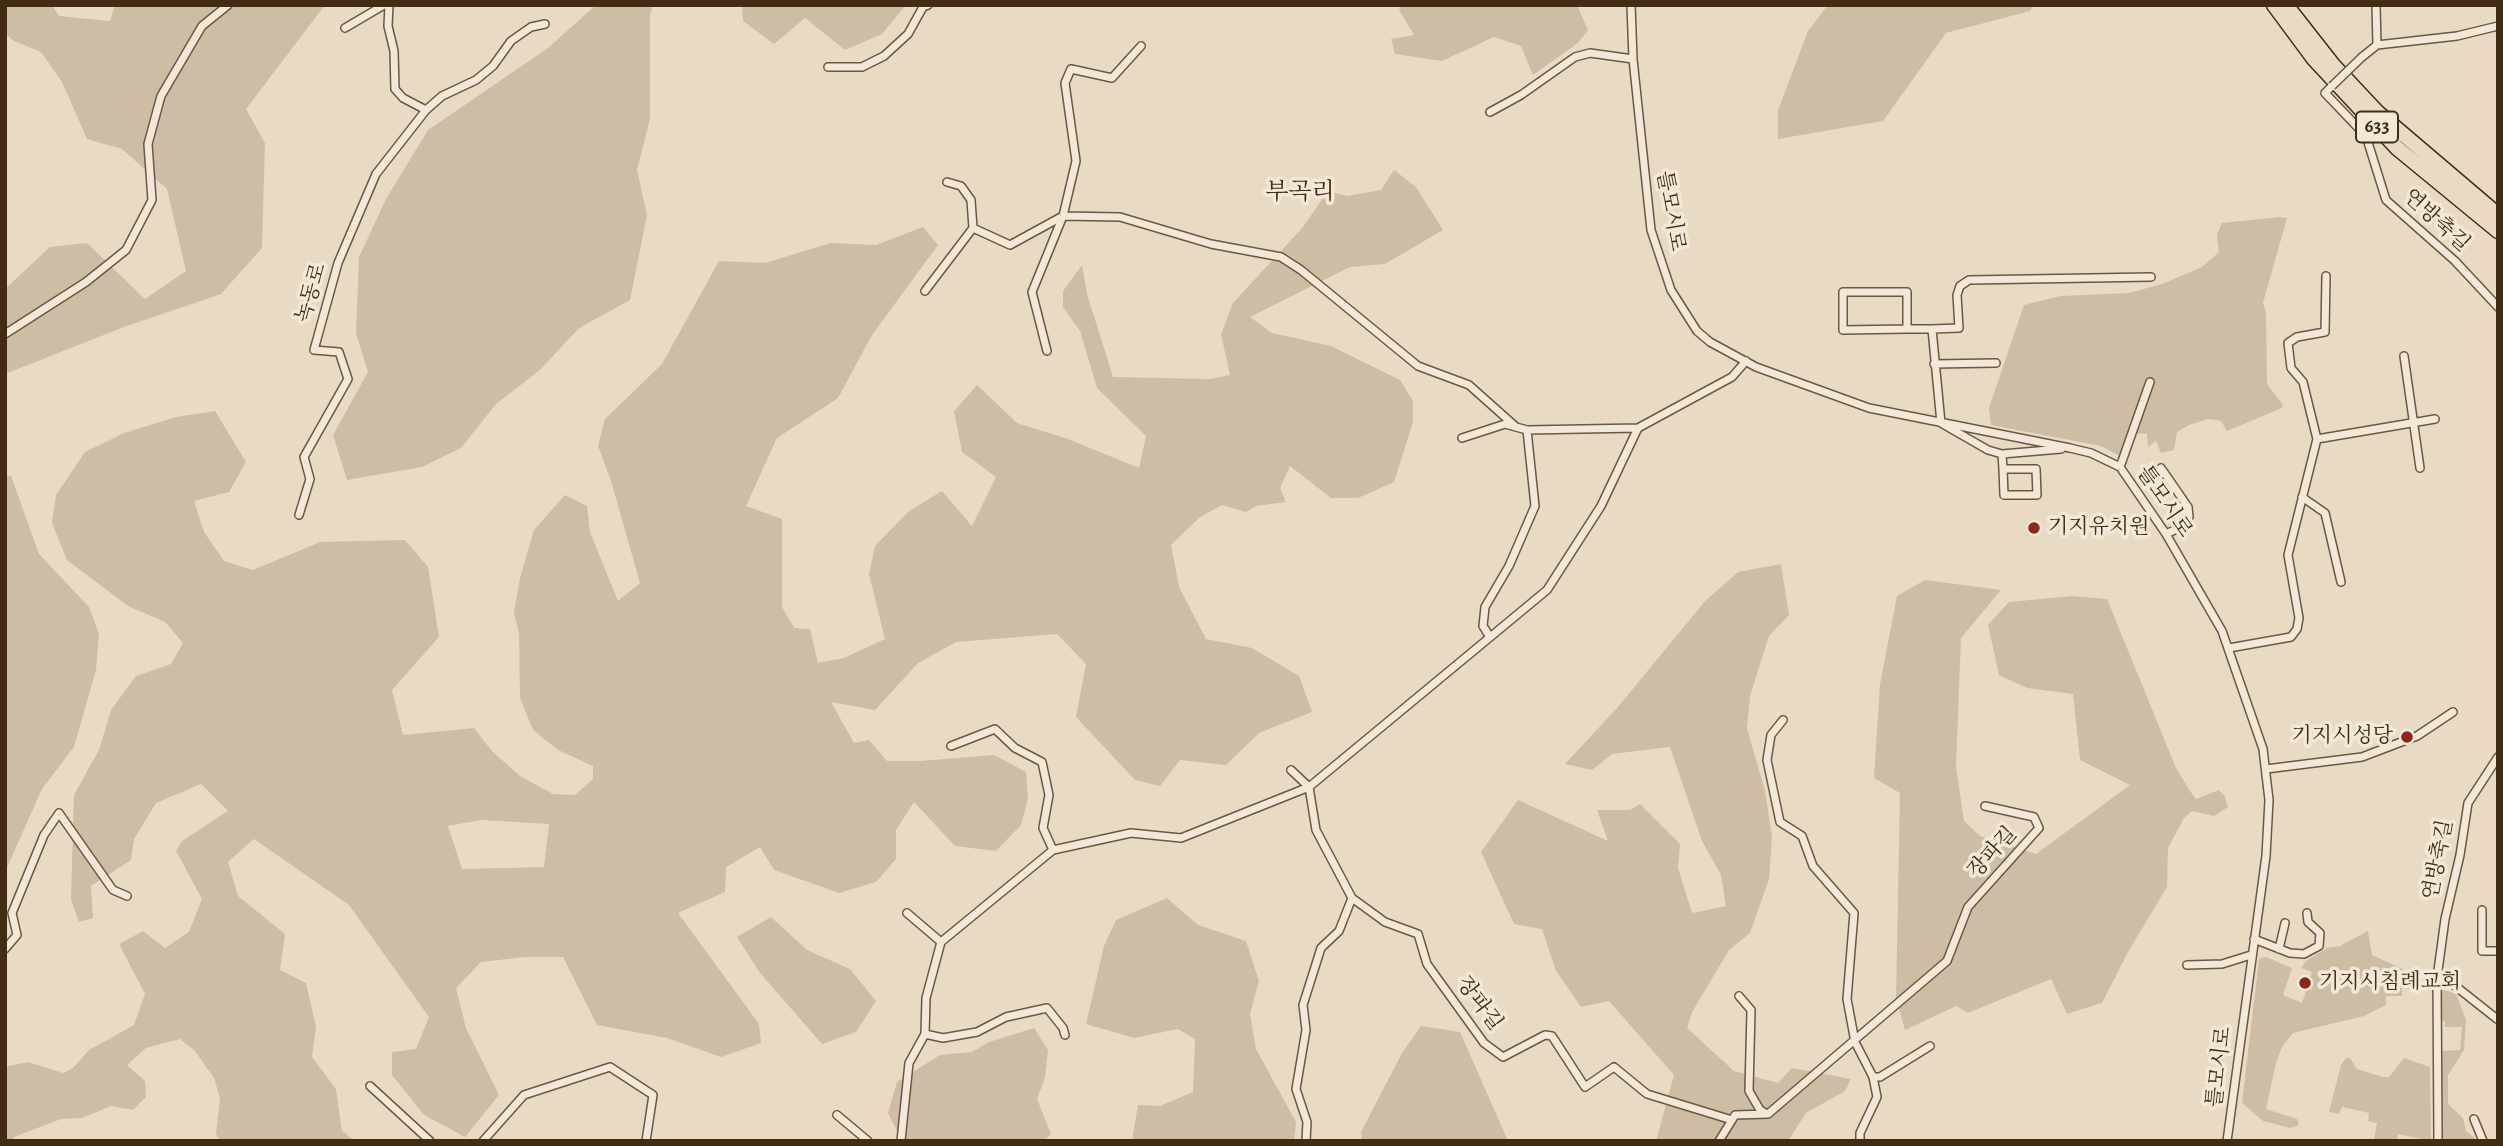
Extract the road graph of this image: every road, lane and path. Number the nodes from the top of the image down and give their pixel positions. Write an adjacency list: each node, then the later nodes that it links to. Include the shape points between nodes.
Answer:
1 (228, 5): 29 (street, via 202,26 161,96 148,144 152,201 126,250)
2 (384, 5): 11 (street)
3 (390, 5): 16 (street, via 395,89)
4 (928, 5): 15 (street, via 908,34 884,56 862,67)
5 (1631, 5): 14 (street, 틀모시로)
6 (2274, 5): 22 (highway, 633, via 2314,59 2397,148)
7 (2286, 5): 19 (highway, 633, via 2377,112)
8 (2376, 5): 12 (street)
9 (545, 24): 16 (street, 녹동로, via 531,27 511,41 494,66)
10 (2498, 26): 12 (street, via 2457,36)
11 (345, 28)
12 (2377, 45): 26 (street, 연방축길, bridge, via 2325,93 2366,136 2386,200 2455,261)
13 (1140, 46): 20 (street, via 1112,78 1071,69 1065,83 1076,161)
14 (1633, 59): 17 (street, via 1590,53 1574,57); 32 (street, 틀모시로, via 1651,230 1667,279 1697,331)
15 (828, 67)
16 (426, 110): 51 (street, 녹동로, via 376,174 338,263 314,350 339,352 348,379 304,457 310,480)
17 (1490, 112)
18 (947, 182): 21 (street, via 961,186 971,201)
19 (2498, 215)
20 (1063, 216): 21 (street, via 1010,245); 30 (street, via 1032,292); 39 (street, via 1120,217 1211,244 1281,257 1418,366 1469,385)
21 (973, 228): 25 (street)
22 (2498, 231)
23 (2326, 276): 43 (street, via 2325,332 2288,343 2291,368 2303,382)
24 (2151, 277): 28 (street, via 1969,280 1960,286 1957,296 1959,328)
25 (925, 291)
26 (2498, 307)
27 (1907, 329): 27 (street, via 1843,330 1843,292 1907,292); 28 (street)
28 (1932, 329): 34 (street)
29 (5, 334)
30 (1047, 351)
31 (2404, 356): 38 (street)
32 (1746, 361): 37 (street, 틀모시로, via 1869,408); 40 (street, via 1732,377)
33 (1996, 363): 34 (street)
34 (1934, 364): 37 (street)
35 (2150, 382): 46 (street)
36 (2435, 419): 38 (street)
37 (1941, 423): 44 (street, 틀모시로); 45 (street)
38 (2414, 423): 43 (street); 48 (street)
39 (1515, 426): 41 (street); 42 (street, via 1505,424)
40 (1638, 428): 41 (street); 54 (street, via 1601,506 1547,590)
41 (1527, 430): 54 (street, via 1535,506 1485,607 1483,626)
42 (1462, 438)
43 (2317, 439): 50 (street)
44 (2070, 447): 45 (street); 46 (street, 틀모시로)
45 (2002, 454): 49 (street)
46 (2120, 467): 52 (street, 틀모시로)
47 (2161, 468): 52 (street, via 2188,507 2189,517 2185,525)
48 (2420, 468)
49 (2003, 469): 49 (street, via 2004,495 2037,495 2036,469)
50 (2302, 497): 53 (street, via 2325,513); 55 (street, via 2288,555 2297,629 2291,637)
51 (299, 515)
52 (2166, 534): 55 (street, 틀모시로)
53 (2341, 582)
54 (1490, 636): 62 (street)
55 (2229, 648): 60 (street, 틀모시로)
56 (2453, 712): 60 (street, via 2417,736 2362,757)
57 (1783, 720): 83 (street, via 1771,735 1767,760 1780,822 1802,836 1813,866 1854,913 1847,999)
58 (951, 746): 64 (street, via 995,729 1015,748 1042,762 1049,795 1043,828)
59 (2498, 757): 78 (street, 연방축길, via 2468,803)
60 (2266, 769): 71 (street, 틀모시로, via 2266,856)
61 (1291, 770): 62 (street)
62 (1309, 787): 64 (street, via 1181,838 1131,833); 66 (street, via 1316,830)
63 (1985, 806): 83 (street, 장파길, via 2034,817 2039,828 1968,907 1947,961)
64 (1053, 850): 72 (street)
65 (127, 896): 73 (street, via 113,890 59,813 44,835 12,913 17,935)
66 (1352, 898): 89 (street, 장파길, via 1385,922 1418,934 1427,964 1484,1043 1503,1056 1545,1035 1552,1036 1585,1087 1614,1067 1647,1094); 96 (street, via 1339,931 1321,948 1303,1005 1306,1030 1296,1089 1307,1122)
67 (2482, 910): 75 (street, via 2482,951)
68 (907, 913): 72 (street)
69 (2307, 913): 74 (street, via 2308,922 2320,933 2319,946 2304,954)
70 (2285, 923): 74 (street)
71 (2254, 939): 74 (street); 76 (street, 틀모시로)
72 (941, 942): 81 (street, via 926,998)
73 (5, 949)
74 (2279, 949)
75 (2498, 951)
76 (2252, 955): 77 (street, via 2222,964); 99 (street, 틀모시로)
77 (2187, 965)
78 (2437, 978): 80 (street, via 2454,985); 100 (street, 연방축길)
79 (1739, 996): 87 (street, via 1751,1010 1749,1091 1760,1110)
80 (2497, 1019)
81 (925, 1034): 82 (street, via 943,1038 977,1032 1006,1017 1047,1009); 95 (street, via 909,1063)
82 (1065, 1035)
83 (1855, 1042): 85 (street); 87 (street, 장파길)
84 (1930, 1046): 85 (street)
85 (1873, 1077): 98 (street, via 1877,1097)
86 (370, 1086): 91 (street)
87 (1768, 1114): 89 (street, 장파길, via 1735,1115)
88 (837, 1115): 94 (street)
89 (1732, 1119): 97 (street)
90 (2474, 1119): 101 (street)
91 (430, 1141)
92 (483, 1141): 93 (street, via 524,1095 610,1067 653,1095)
93 (646, 1141)
94 (868, 1141)
95 (901, 1141)
96 (1306, 1141)
97 (1719, 1141)
98 (1860, 1141)
99 (2227, 1141)
100 (2438, 1141)
101 (2483, 1141)

